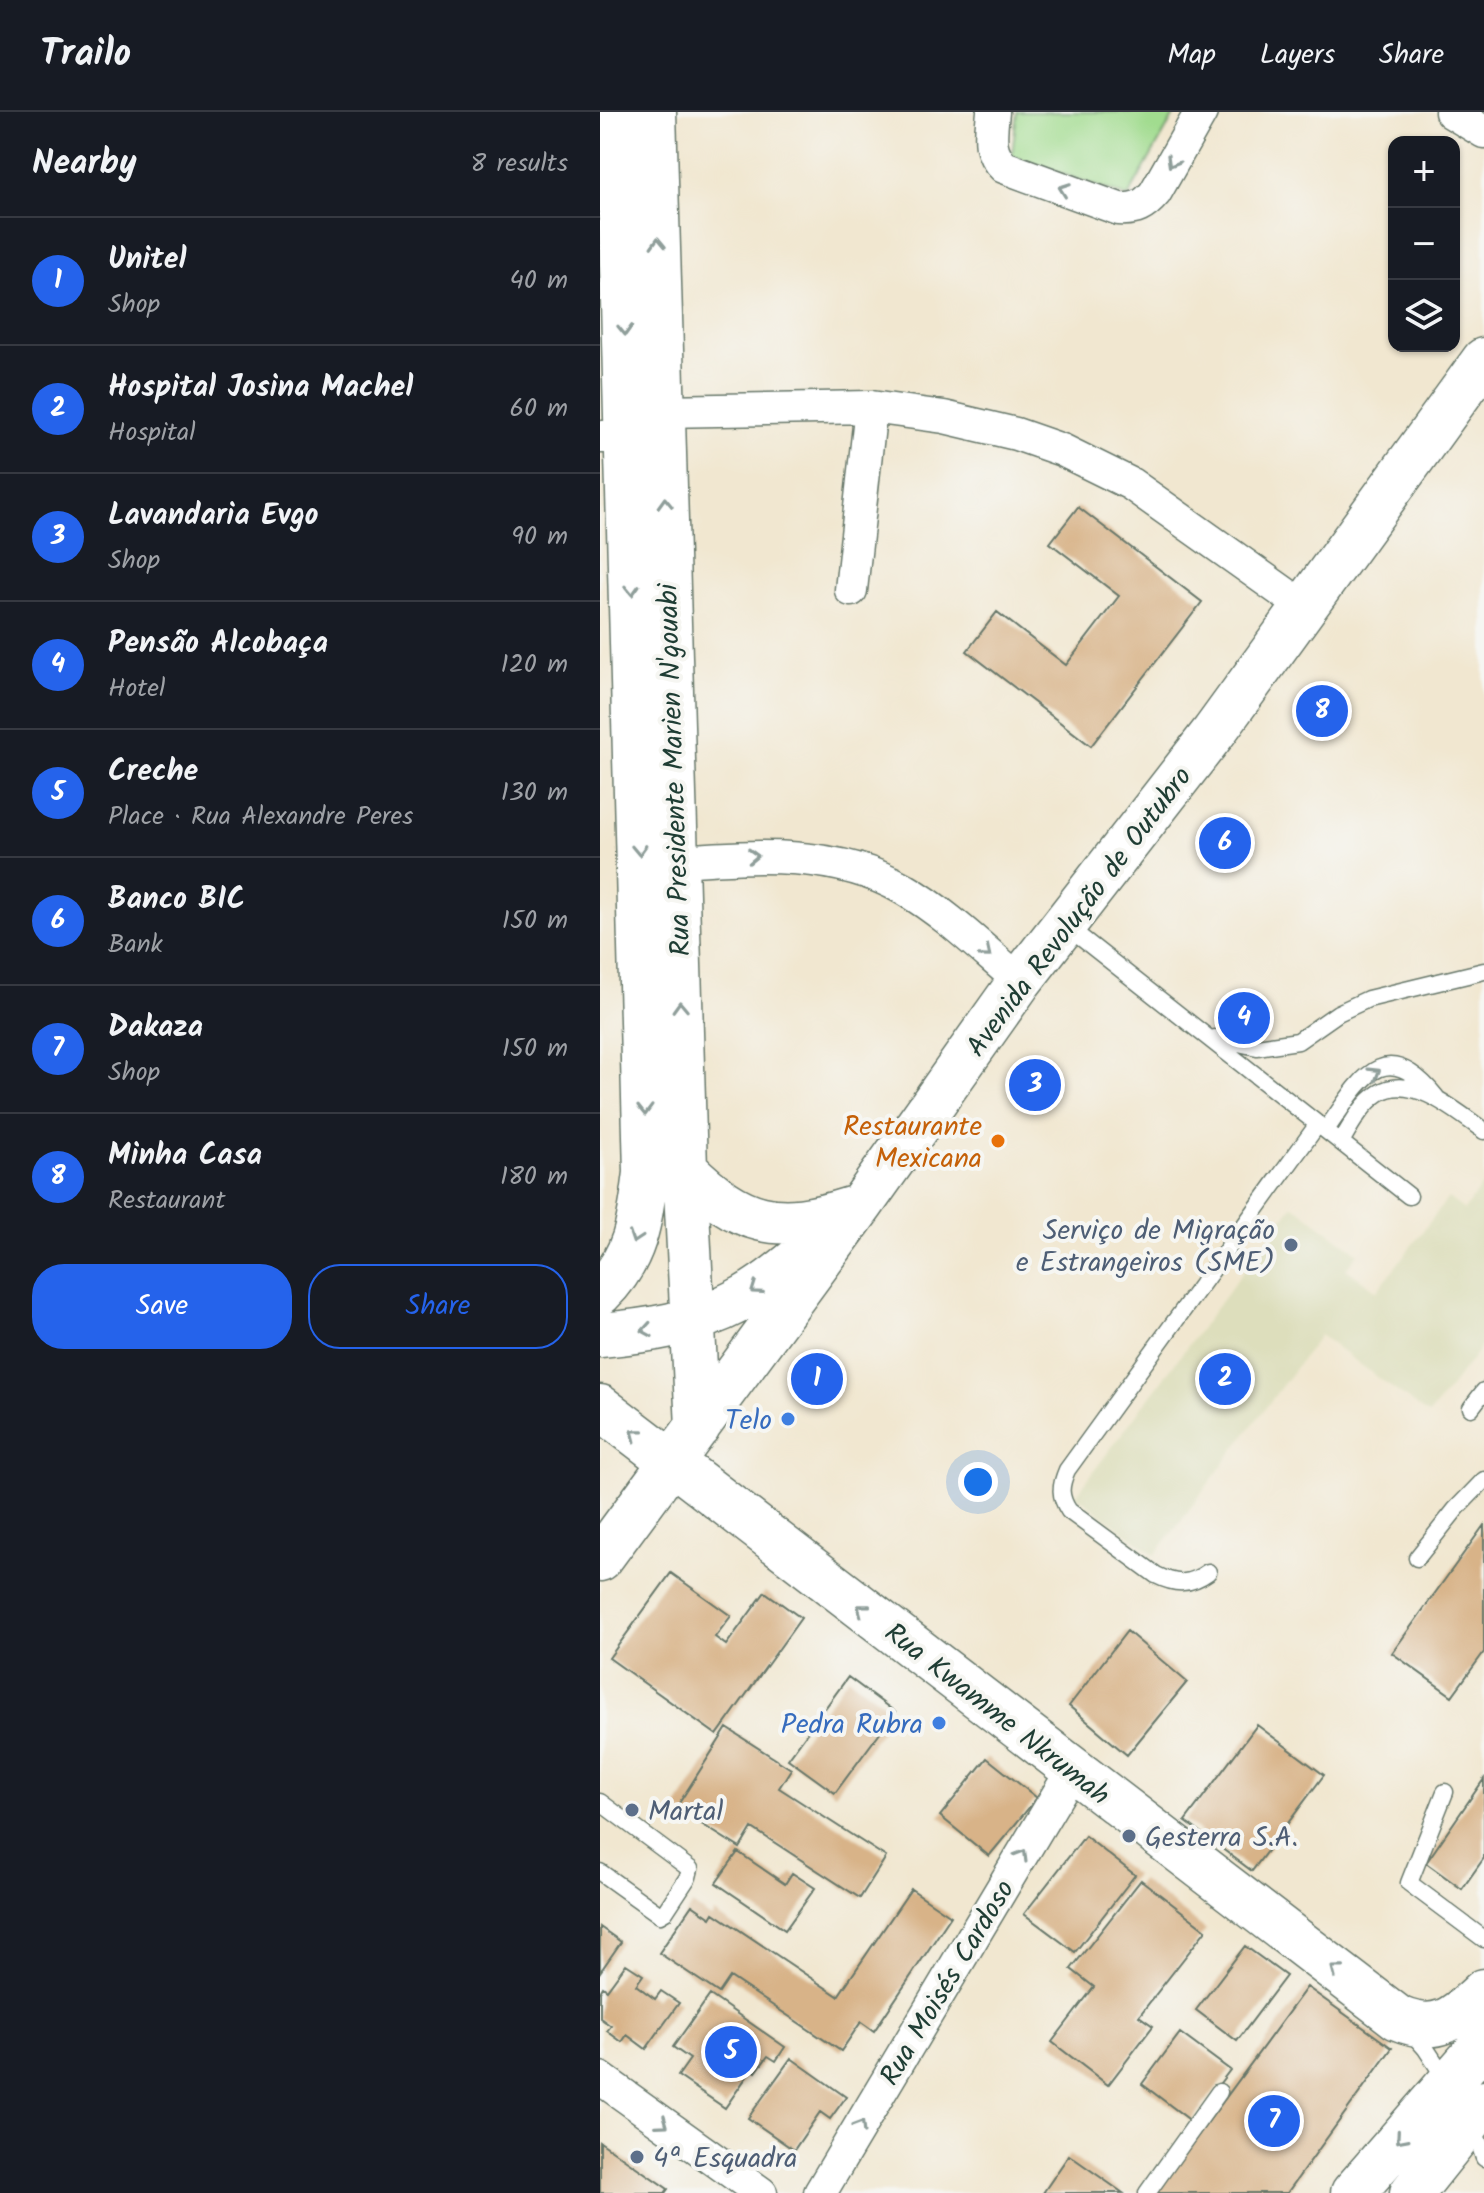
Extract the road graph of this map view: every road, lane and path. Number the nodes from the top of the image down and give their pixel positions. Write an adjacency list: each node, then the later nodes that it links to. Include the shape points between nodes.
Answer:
1 (618, 112): 10 (street, Rua Presidente Marien N'gouabi, one-way to 10)
2 (654, 112): 9 (street, Rua Presidente Marien N'gouabi, one-way to 2)
3 (993, 112): 4 (street, one-way to 3, via 1155,193 1131,210 1004,167 991,148)
4 (1201, 112)
5 (1451, 112): 6 (street)
6 (1484, 132)
7 (1484, 360): 12 (street, Avenida Revolução de Outubro)
8 (871, 407): 9 (street); 11 (street); 12 (street, via 944,417 1062,450 1131,484)
9 (663, 411): 13 (street, Rua Presidente Marien N'gouabi, one-way to 9)
10 (614, 437): 25 (street, Rua Presidente Marien N'gouabi, one-way to 25, via 646,1173 631,1249 617,1276)
11 (851, 590)
12 (1304, 607): 14 (street, Avenida Revolução de Outubro)
13 (676, 861): 16 (street, one-way to 16, via 761,855 867,872 944,917); 22 (street, Rua Presidente Marien N'gouabi, one-way to 13)
14 (1064, 924): 16 (street, Avenida Revolução de Outubro); 17 (lane)
15 (1484, 971): 17 (lane, via 1368,999 1298,1041 1257,1047)
16 (1020, 981): 24 (street, Avenida Revolução de Outubro)
17 (1202, 1033): 19 (lane)
18 (1437, 1098): 19 (lane, one-way to 18, via 1373,1070 1387,1065 1419,1077); 20 (lane); 21 (lane, via 1394,1087 1381,1091)
19 (1322, 1127): 21 (lane); 36 (lane, via 1061,1484 1061,1499 1069,1511 1156,1575 1183,1583)
20 (1484, 1131)
21 (1341, 1142): 23 (lane)
22 (685, 1169): 24 (street, via 736,1210 765,1221 821,1219); 26 (street, Rua Presidente Marien N'gouabi)
23 (1409, 1196)
24 (861, 1205): 26 (street, one-way to 26, via 740,1301); 31 (street, Avenida Revolução de Outubro)
25 (600, 1293)
26 (693, 1320): 27 (street, one-way to 27); 31 (street, Rua Presidente Marien N'gouabi)
27 (600, 1335)
28 (1484, 1391): 30 (lane)
29 (600, 1407): 32 (street, Rua Kwamme Nkrumah, one-way to 29)
30 (1471, 1408)
31 (698, 1427): 32 (street, Avenida Revolução de Outubro)
32 (672, 1462): 35 (street, Avenida Revolução de Outubro); 37 (street, Rua Kwamme Nkrumah, one-way to 32)
33 (1484, 1480): 34 (lane)
34 (1417, 1558)
35 (600, 1559)
36 (1208, 1572)
37 (1072, 1771): 43 (street, Rua Kwamme Nkrumah, one-way to 37); 49 (street, Rua Moisés Cardoso, one-way to 37)
38 (1445, 1792): 41 (lane, via 1409,1883)
39 (600, 1802): 40 (lane, via 690,1869 660,1915)
40 (600, 1872)
41 (1484, 1939)
42 (1484, 1991): 43 (street, via 1463,2012 1433,2025)
43 (1398, 2018): 47 (lane)
44 (1484, 2043): 47 (street)
45 (602, 2083): 48 (street, one-way to 48)
46 (1219, 2092): 50 (lane)
47 (1472, 2116): 51 (street, one-way to 51); 52 (street)
48 (761, 2193)
49 (820, 2193)
50 (1147, 2193)
51 (1353, 2193)
52 (1412, 2193)

